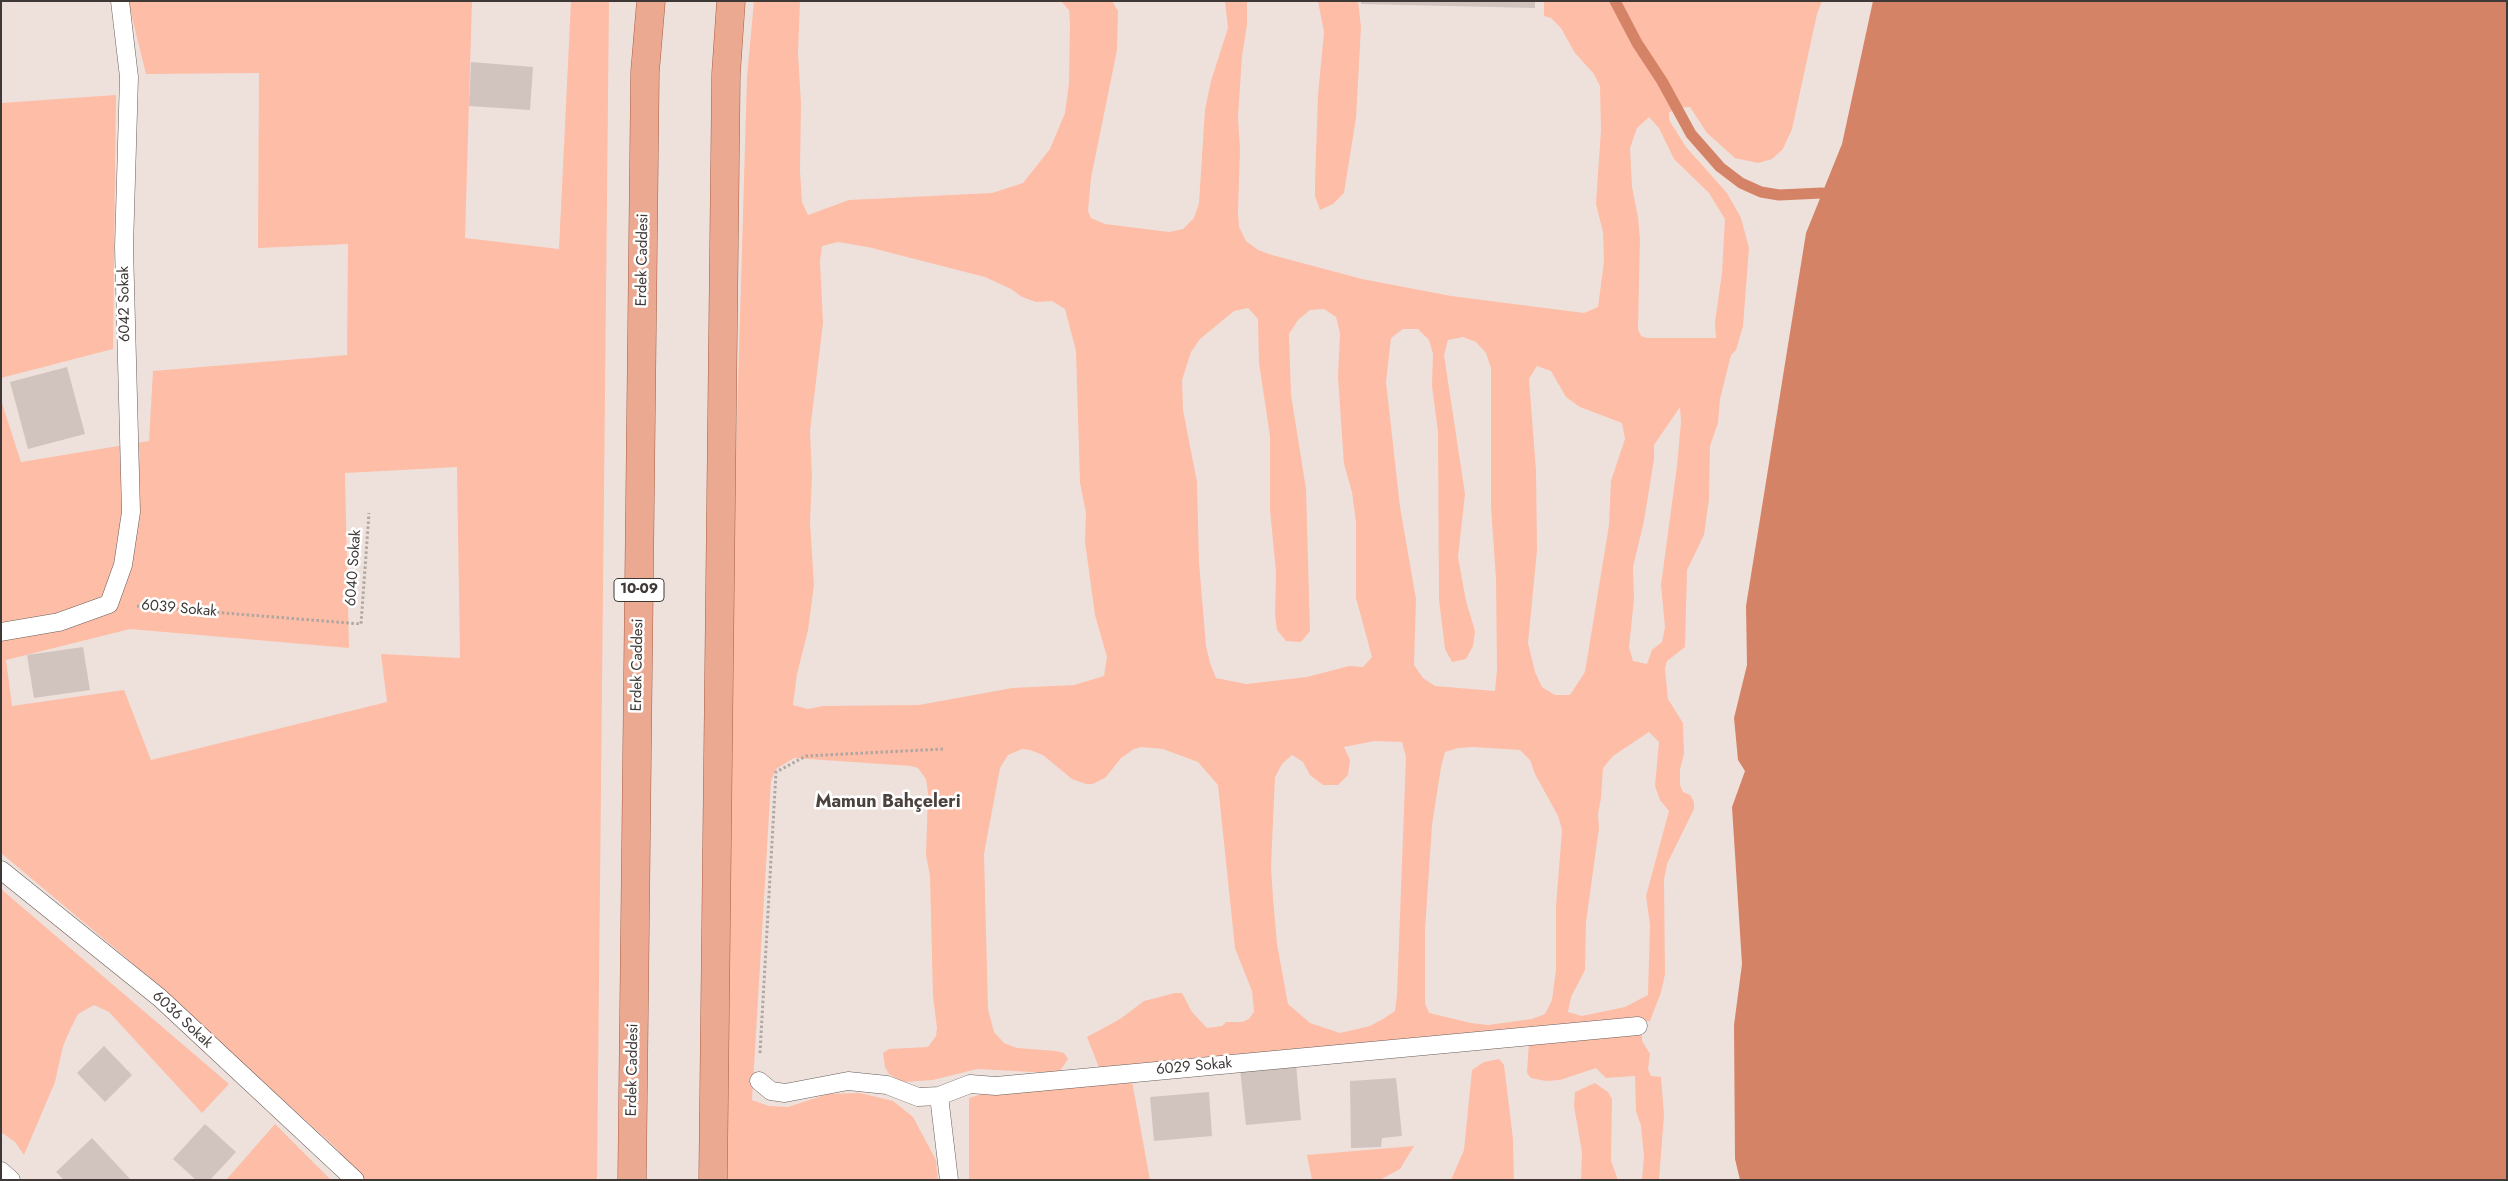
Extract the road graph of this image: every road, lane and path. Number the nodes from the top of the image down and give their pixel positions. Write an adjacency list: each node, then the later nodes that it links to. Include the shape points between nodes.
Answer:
1 (120, 1): 5 (lane, 6042 Sokak, via 130,77 124,247 131,512 123,565)
2 (651, 1): 16 (main road, Erdek Caddesi / 10-09, via 645,72)
3 (731, 1): 17 (main road, via 726,74)
4 (369, 513): 6 (path, 6040 Sokak)
5 (109, 604): 6 (path, 6039 Sokak); 7 (lane, via 59,622)
6 (361, 624)
7 (1, 632)
8 (943, 749): 11 (path, via 806,756 776,772)
9 (1, 870): 15 (lane, 6036 Sokak, via 160,998)
10 (1638, 1026): 12 (lane, 6029 Sokak, via 996,1086 970,1084)
11 (759, 1081): 12 (lane, 6029 Sokak, via 771,1091 785,1093 848,1080 887,1085 918,1097)
12 (939, 1096): 18 (lane)
13 (1, 1171): 14 (lane)
14 (11, 1180)
15 (355, 1180)
16 (632, 1180)
17 (713, 1180)
18 (949, 1180)

